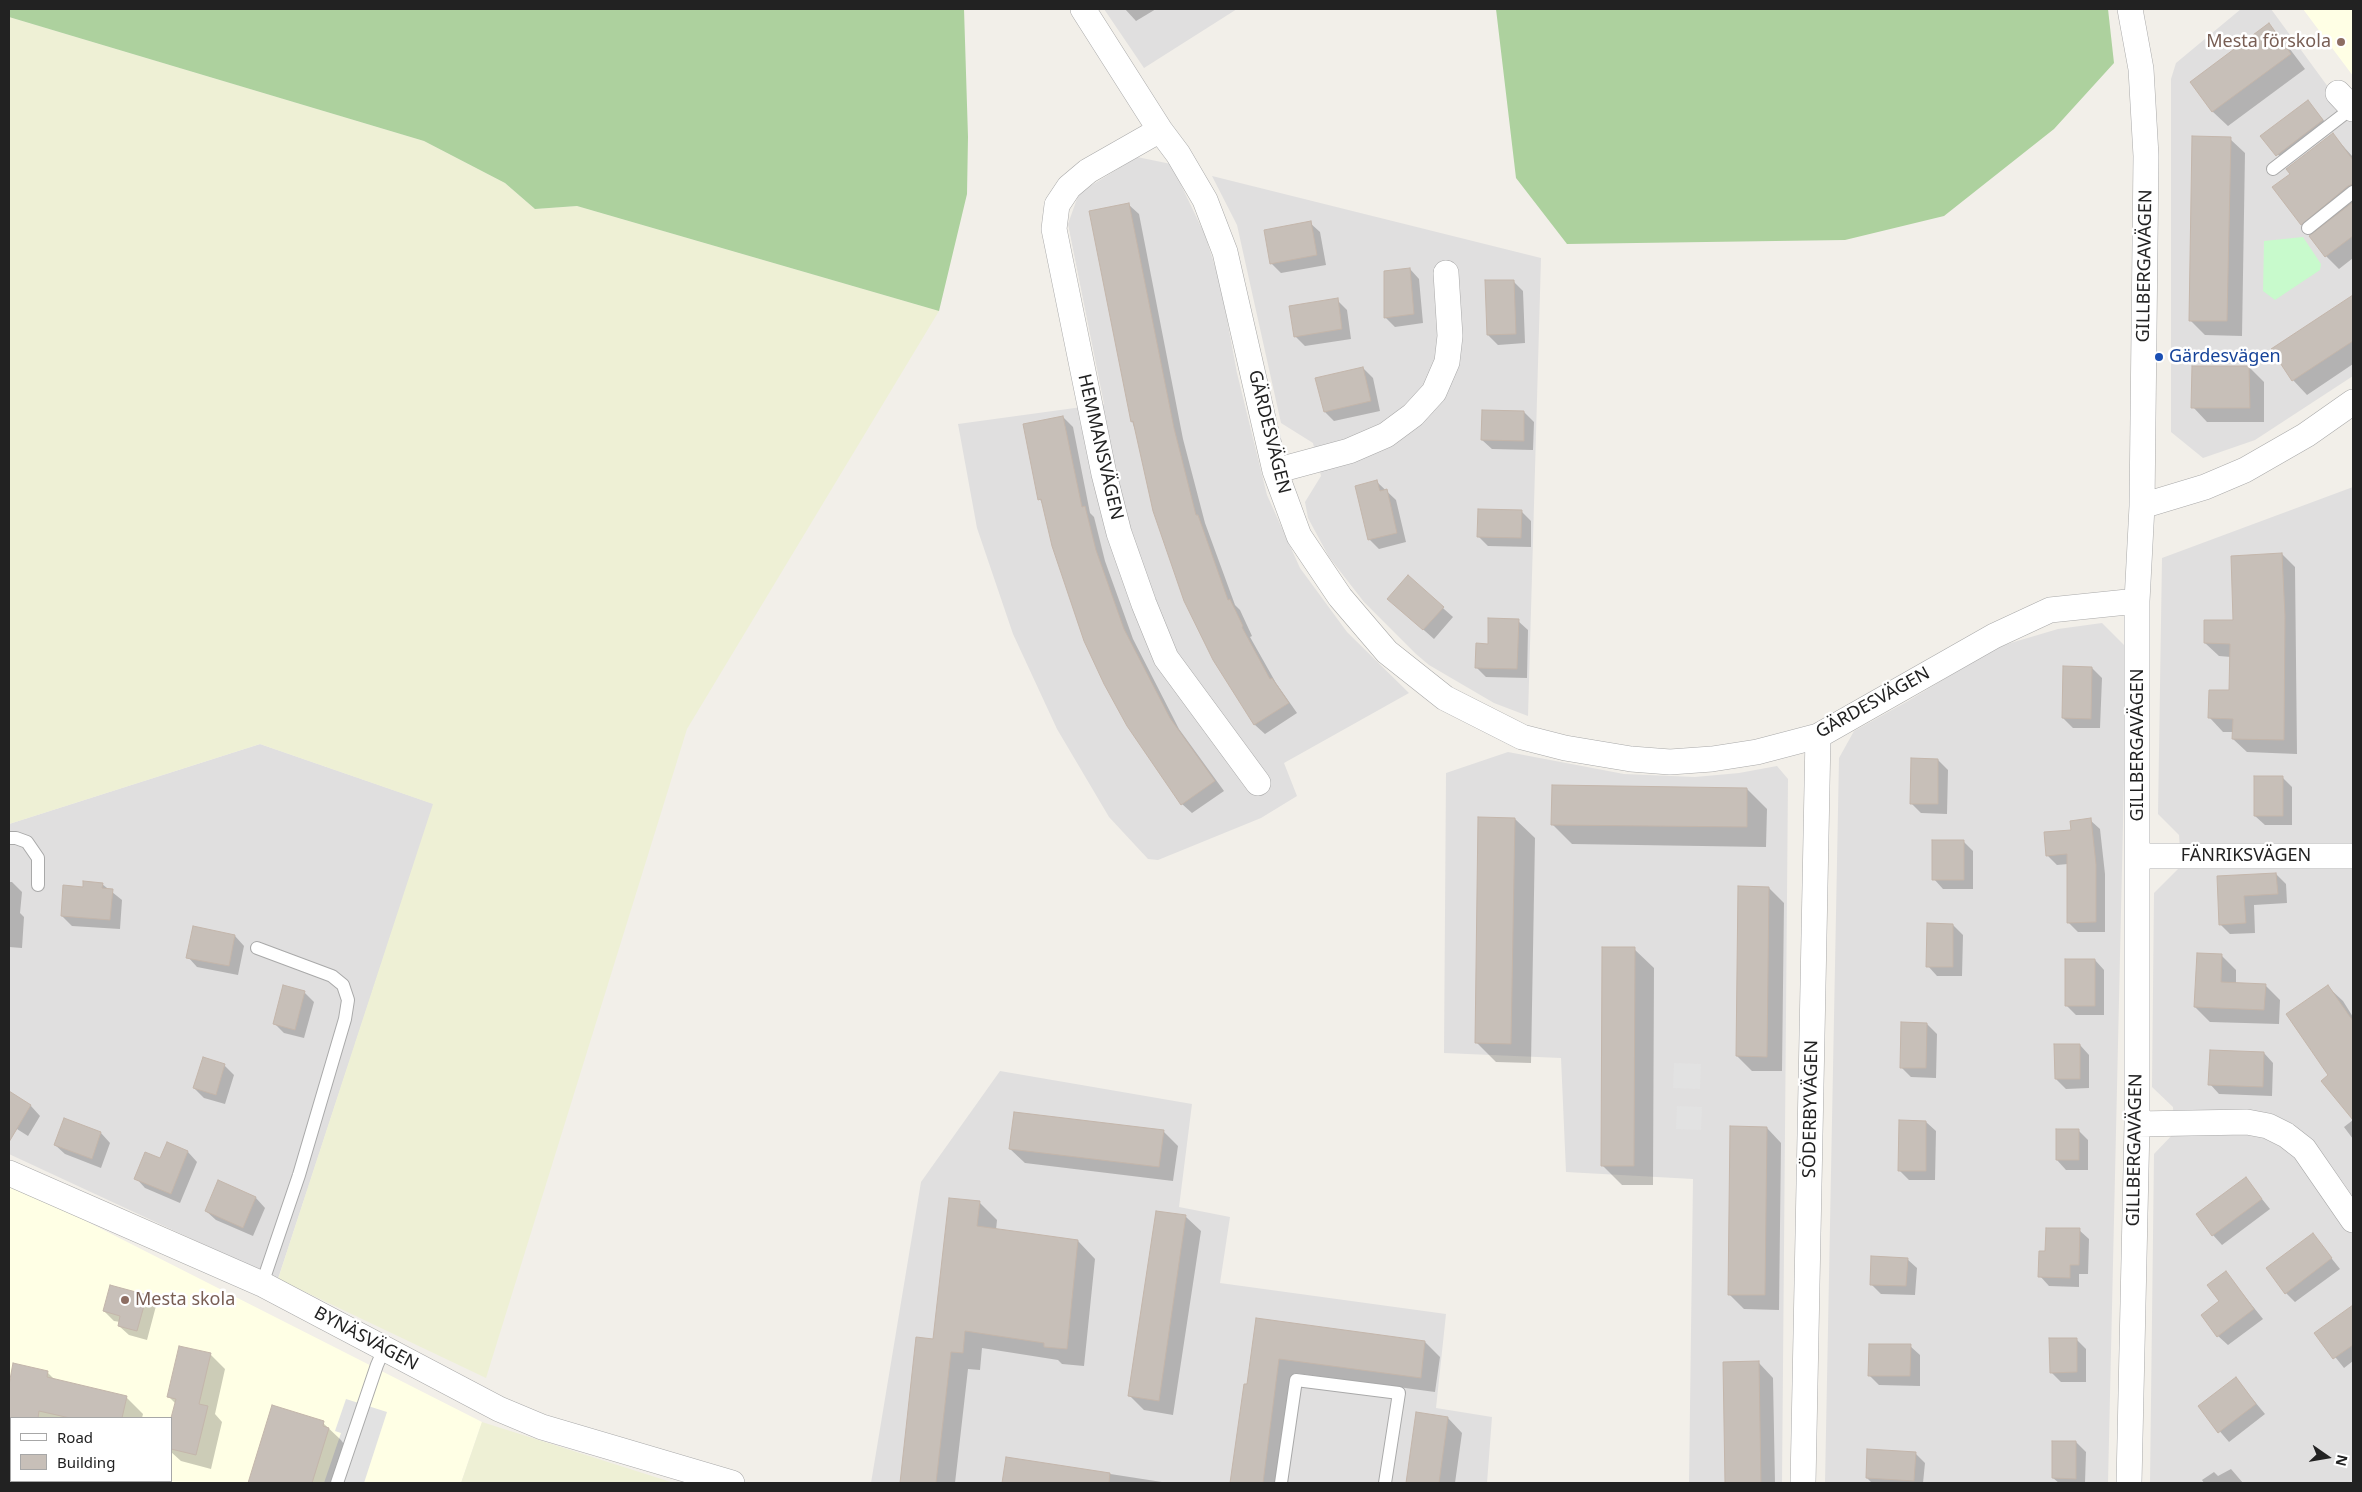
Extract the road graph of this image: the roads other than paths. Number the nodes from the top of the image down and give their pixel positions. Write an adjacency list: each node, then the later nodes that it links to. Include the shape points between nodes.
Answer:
1 (1083, 9): 4 (street, GÄRDESVÄGEN)
2 (2130, 9): 11 (street, GILLBERGAVÄGEN, via 2141,69 2146,156)
3 (2348, 104): 5 (lane)
4 (1160, 130): 10 (street, GÄRDESVÄGEN, via 1205,200 1225,252); 14 (street, HEMMANSVÄGEN, via 1088,170 1069,187 1057,204 1054,229 1104,474 1119,533 1144,604 1166,658)
5 (2273, 169)
6 (2353, 192): 7 (lane)
7 (2308, 228)
8 (1446, 273): 10 (street, via 1450,336 1447,362 1434,392 1413,415 1386,435 1349,451)
9 (2353, 402): 11 (street, via 2306,435 2245,470 2205,487)
10 (1275, 471): 13 (street, GÄRDESVÄGEN, via 1300,536 1340,597 1387,652 1445,698 1522,737 1565,748 1670,762 1757,752)
11 (2142, 506): 12 (street, GILLBERGAVÄGEN)
12 (2137, 601): 13 (street, GÄRDESVÄGEN, via 2050,610 2022,622); 16 (street, GILLBERGAVÄGEN)
13 (1818, 736): 29 (street, SÖDERBYVÄGEN)
14 (1258, 783)
15 (9, 838): 18 (lane, via 26,842 38,858)
16 (2138, 856): 17 (street, FÄNRIKSVÄGEN); 20 (street, GILLBERGAVÄGEN)
17 (2353, 856)
18 (38, 885)
19 (257, 948): 23 (lane, via 332,976 343,985 348,1000 299,1175)
20 (2137, 1124): 22 (street, via 2247,1122 2268,1126 2304,1149); 30 (street, GILLBERGAVÄGEN)
21 (9, 1172): 23 (street, BYNÄSVÄGEN)
22 (2353, 1220)
23 (262, 1284): 24 (street, BYNÄSVÄGEN)
24 (384, 1349): 25 (lane); 26 (street, BYNÄSVÄGEN, via 499,1409 542,1427)
25 (337, 1483)
26 (732, 1483)
27 (1281, 1483): 28 (lane, via 1296,1380 1399,1393)
28 (1386, 1483)
29 (1803, 1483)
30 (2129, 1483)

